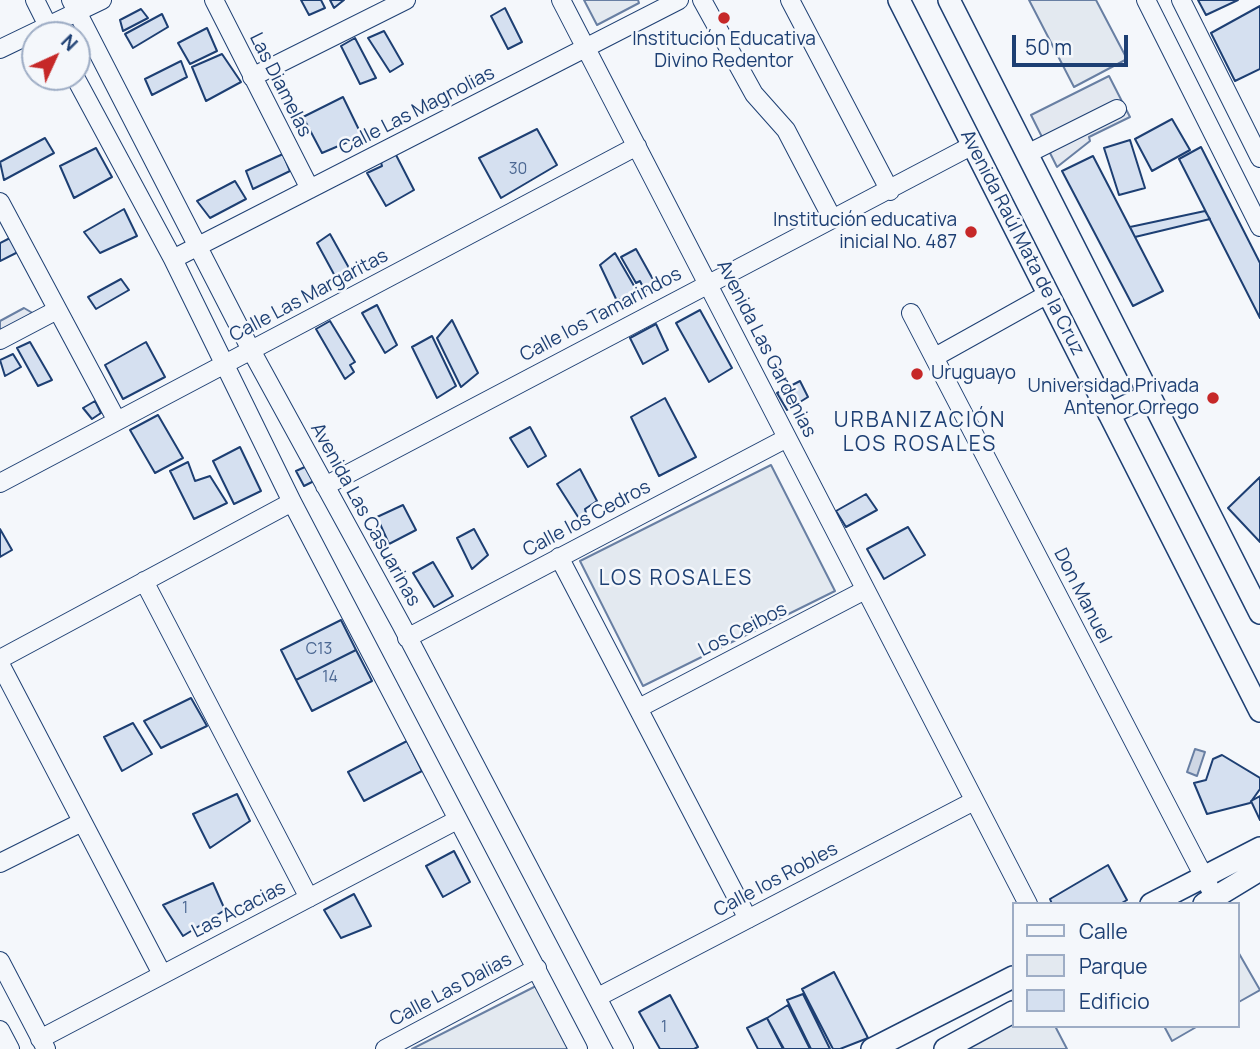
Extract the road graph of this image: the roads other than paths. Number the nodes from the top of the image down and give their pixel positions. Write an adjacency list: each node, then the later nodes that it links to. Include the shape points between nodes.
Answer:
1 (34, 0): 14 (street)
2 (102, 0): 13 (street)
3 (214, 0): 19 (street, Las Diamelas)
4 (406, 0): 19 (street)
5 (561, 0): 17 (street, Avenida Las Gardenias)
6 (679, 0): 17 (street, Calle Las Magnolias)
7 (702, 0): 30 (street, via 754,94 786,130)
8 (790, 0): 28 (street)
9 (899, 0): 23 (main road, Avenida Raúl Mata de la Cruz)
10 (949, 0): 25 (main road)
11 (1146, 0): 31 (street)
12 (1181, 0): 22 (street)
13 (74, 6): 15 (street); 32 (street, Avenida Las Casuarinas)
14 (45, 21)
15 (59, 21)
16 (21, 41): 18 (street)
17 (586, 48): 24 (street, Avenida Las Gardenias); 27 (street, Calle Las Magnolias)
18 (0, 49)
19 (252, 77): 27 (street, Las Diamelas)
20 (83, 91): 33 (street)
21 (1117, 109): 25 (street)
22 (1256, 138): 26 (street)
23 (973, 145): 28 (street, Calle los Tamarindos); 35 (main road, Avenida Raúl Mata de la Cruz)
24 (637, 146): 34 (street, Avenida Las Gardenias); 39 (street, Calle Las Margaritas)
25 (1027, 154): 42 (main road)
26 (1260, 158)
27 (310, 189): 32 (street, Calle Las Magnolias)
28 (890, 191): 30 (street, Calle los Tamarindos)
29 (0, 202): 36 (street)
30 (832, 218): 34 (street, Calle los Tamarindos)
31 (1260, 227)
32 (198, 246): 33 (street, Calle Las Magnolias); 39 (street, Avenida Las Casuarinas)
33 (173, 259): 41 (street)
34 (709, 282): 45 (street, Avenida Las Gardenias); 47 (street, Calle los Tamarindos)
35 (1048, 295): 40 (street); 43 (main road, Avenida Raúl Mata de la Cruz)
36 (57, 310): 38 (street); 44 (street)
37 (911, 313): 40 (street, Don Manuel)
38 (0, 340)
39 (251, 350): 41 (street, Calle Las Margaritas); 47 (street, Avenida Las Casuarinas)
40 (935, 357): 64 (street, Don Manuel)
41 (224, 364): 44 (street, Calle Las Margaritas); 48 (street)
42 (1149, 394): 43 (main road); 52 (main road)
43 (1109, 414): 57 (main road, Avenida Raúl Mata de la Cruz)
44 (117, 421): 46 (street, Calle Las Margaritas)
45 (787, 438): 49 (street, Calle los Cedros); 51 (street, Avenida Las Gardenias)
46 (0, 483)
47 (325, 486): 53 (street, Avenida Las Casuarinas)
48 (292, 502): 50 (street); 59 (street)
49 (559, 557): 53 (street, Calle los Cedros); 56 (street)
50 (144, 581): 54 (street); 65 (street)
51 (865, 590): 56 (street, Los Ceibos); 58 (street, Avenida Las Gardenias)
52 (1260, 613)
53 (407, 638): 74 (street, Avenida Las Casuarinas)
54 (0, 659)
55 (0, 664): 60 (street)
56 (639, 708): 69 (street)
57 (1260, 711)
58 (974, 801): 67 (street, Avenida Las Gardenias); 69 (street, Calle los Robles)
59 (457, 820): 65 (street, Las Acacias); 71 (street)
60 (82, 822): 62 (street); 72 (street)
61 (1260, 848): 64 (main road)
62 (0, 863)
63 (1260, 870): 66 (main road)
64 (1203, 876): 66 (street, Don Manuel); 68 (main road)
65 (309, 898): 72 (street, Las Acacias)
66 (1209, 901)
67 (1027, 902)
68 (1155, 902)
69 (748, 919): 74 (street, Calle los Robles)
70 (0, 961): 77 (street)
71 (537, 968): 79 (street, Calle Las Dalias); 80 (street)
72 (162, 974): 77 (street, Las Acacias)
73 (1012, 978): 82 (main road)
74 (598, 997): 81 (street, Avenida Las Casuarinas)
75 (1012, 1013): 83 (main road)
76 (0, 1030): 78 (street)
77 (43, 1044)
78 (10, 1049)
79 (385, 1049)
80 (579, 1049)
81 (624, 1049)
82 (872, 1049)
83 (945, 1049)

